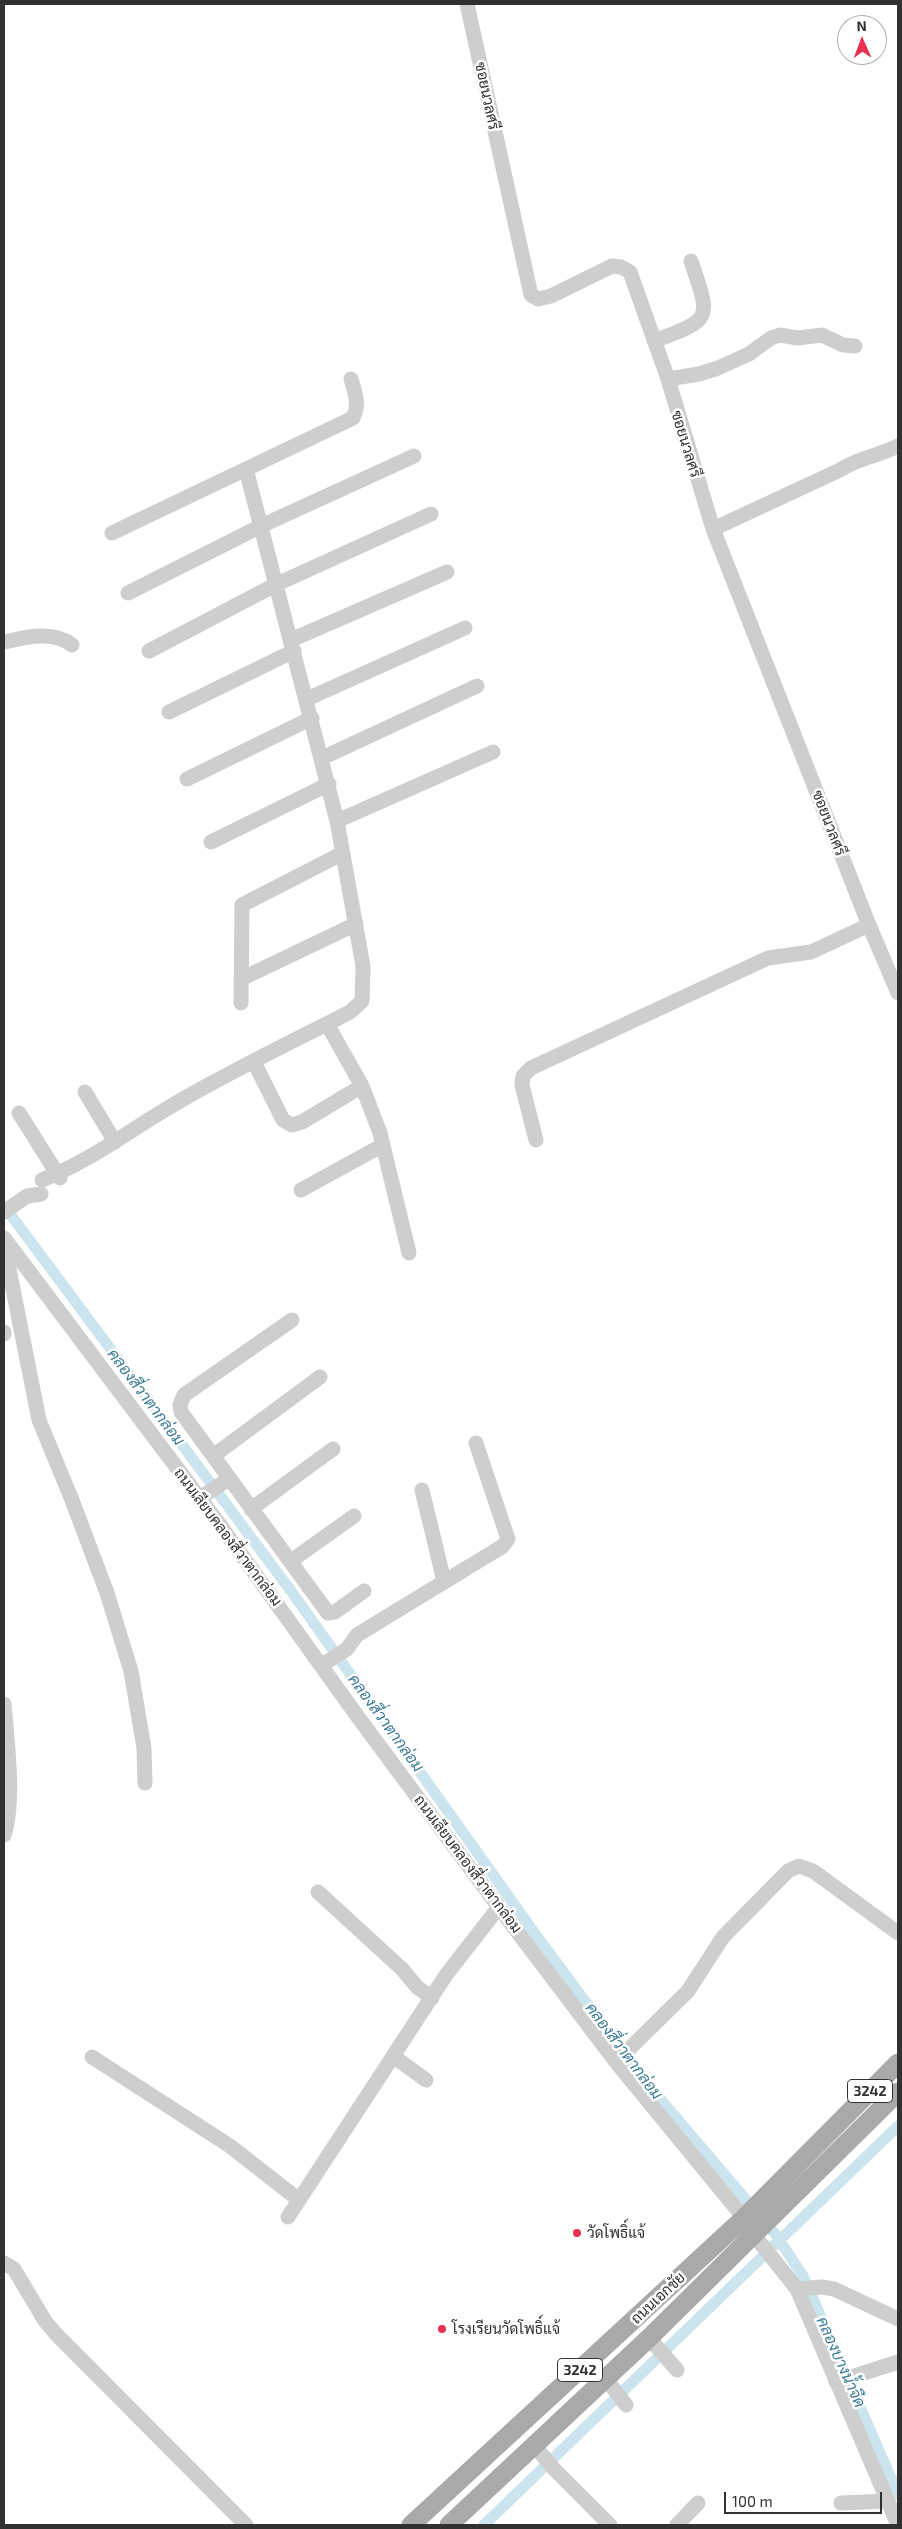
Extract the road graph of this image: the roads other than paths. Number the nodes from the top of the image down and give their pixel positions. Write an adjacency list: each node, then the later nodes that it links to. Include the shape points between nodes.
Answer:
1 (467, 4): 3 (street, ซอยนวลศรี, via 531,295 538,299 551,296 612,266 621,267 630,272)
2 (691, 261): 3 (street, via 704,313 692,327)
3 (654, 341): 6 (street, ซอยนวลศรี)
4 (855, 346): 6 (street, via 843,345 822,335 780,336 718,368)
5 (351, 379): 9 (street, via 357,399 353,418)
6 (668, 379): 12 (street, ซอยนวลศรี)
7 (898, 446): 12 (street, via 873,458 852,462)
8 (414, 456): 11 (street)
9 (246, 469): 11 (street); 13 (street)
10 (431, 514): 15 (street)
11 (261, 526): 15 (street); 16 (street)
12 (713, 529): 34 (street, ซอยนวลศรี)
13 (112, 533)
14 (447, 572): 20 (street)
15 (277, 584): 20 (street); 21 (street)
16 (128, 593)
17 (465, 628): 23 (street)
18 (4, 642): 19 (street, via 42,636 66,640)
19 (72, 645)
20 (293, 646): 23 (street); 24 (street)
21 (149, 651)
22 (477, 686): 27 (street)
23 (307, 699): 25 (street)
24 (169, 712)
25 (312, 718): 27 (street); 28 (street)
26 (493, 752): 30 (street)
27 (322, 758): 29 (street)
28 (187, 779)
29 (328, 784): 30 (street); 31 (street)
30 (338, 821): 32 (street)
31 (211, 842)
32 (343, 853): 33 (street); 35 (street, via 242,905)
33 (356, 924): 35 (street); 38 (street, via 363,966 362,1001 350,1012)
34 (869, 925): 36 (street, ซอยนวลศรี); 43 (street, via 812,952 768,958 532,1068 523,1076 522,1085)
35 (241, 979): 37 (street)
36 (898, 993)
37 (241, 1003)
38 (327, 1024): 39 (street); 40 (street)
39 (254, 1062): 40 (street, via 283,1120 292,1125); 44 (street, via 168,1108)
40 (362, 1086): 45 (street)
41 (85, 1092): 44 (street)
42 (19, 1113): 46 (street)
43 (536, 1140)
44 (116, 1142): 46 (street)
45 (383, 1145): 47 (street); 51 (street)
46 (61, 1174): 48 (street)
47 (301, 1190)
48 (4, 1212)
49 (4, 1238): 59 (street, ถนนเลียบคลองสี่วาตากล่อม)
50 (4, 1244): 67 (street, via 39,1420 79,1519 131,1671 144,1748)
51 (408, 1253)
52 (292, 1320): 56 (street, via 184,1395 180,1412)
53 (320, 1378): 56 (street)
54 (476, 1443): 63 (street, via 508,1539 503,1546)
55 (333, 1449): 60 (street)
56 (212, 1456): 57 (street)
57 (227, 1486): 59 (street); 60 (street)
58 (422, 1490): 63 (street)
59 (206, 1500): 65 (street, ถนนเลียบคลองสี่วาตากล่อม)
60 (251, 1509): 62 (street)
61 (354, 1516): 62 (street)
62 (291, 1561): 64 (street, via 328,1613 335,1612)
63 (444, 1581): 65 (street, via 357,1635 347,1649)
64 (364, 1590)
65 (327, 1662): 70 (street, ถนนเลียบคลองสี่วาตากล่อม)
66 (4, 1704): 68 (street, via 9,1757)
67 (145, 1783)
68 (4, 1835)
69 (318, 1892): 72 (street)
70 (499, 1907): 72 (street); 75 (street, ถนนเลียบคลองสี่วาตากล่อม)
71 (898, 1933): 75 (street, via 813,1871 799,1866 788,1871 723,1937 688,1991)
72 (432, 1998): 73 (street)
73 (393, 2056): 77 (street); 80 (street)
74 (92, 2057): 80 (street, via 230,2146)
75 (618, 2059): 82 (street, ถนนเลียบคลองสี่วาตากล่อม)
76 (898, 2063): 79 (main road, ถนนเอกชัย / 3242)
77 (426, 2080)
78 (898, 2092): 79 (main road, ถนนเอกชัย / 3242)
79 (779, 2197): 82 (main road, ถนนเอกชัย / 3242)
80 (299, 2200): 81 (street)
81 (288, 2217)
82 (754, 2227): 84 (street, ถนนเลียบคลองสี่วาตากล่อม, via 769,2253); 88 (main road, ถนนเอกชัย / 3242, via 664,2355); 94 (main road, ถนนเอกชัย / 3242)
83 (4, 2264): 93 (street, via 14,2269 56,2334)
84 (801, 2288): 85 (street, via 834,2289); 87 (street, ถนนเลียบคลองสี่วาตากล่อม)
85 (898, 2319)
86 (898, 2362): 87 (street)
87 (839, 2382): 89 (street, ถนนเลียบคลองสี่วาตากล่อม)
88 (544, 2458): 92 (main road, ถนนเอกชัย / 3242); 95 (street)
89 (886, 2501): 91 (street); 97 (street, ถนนเลียบคลองสี่วาตากล่อม)
90 (698, 2503): 96 (street)
91 (841, 2503)
92 (455, 2524)
93 (246, 2525)
94 (410, 2525)
95 (610, 2525)
96 (677, 2525)
97 (898, 2525)

